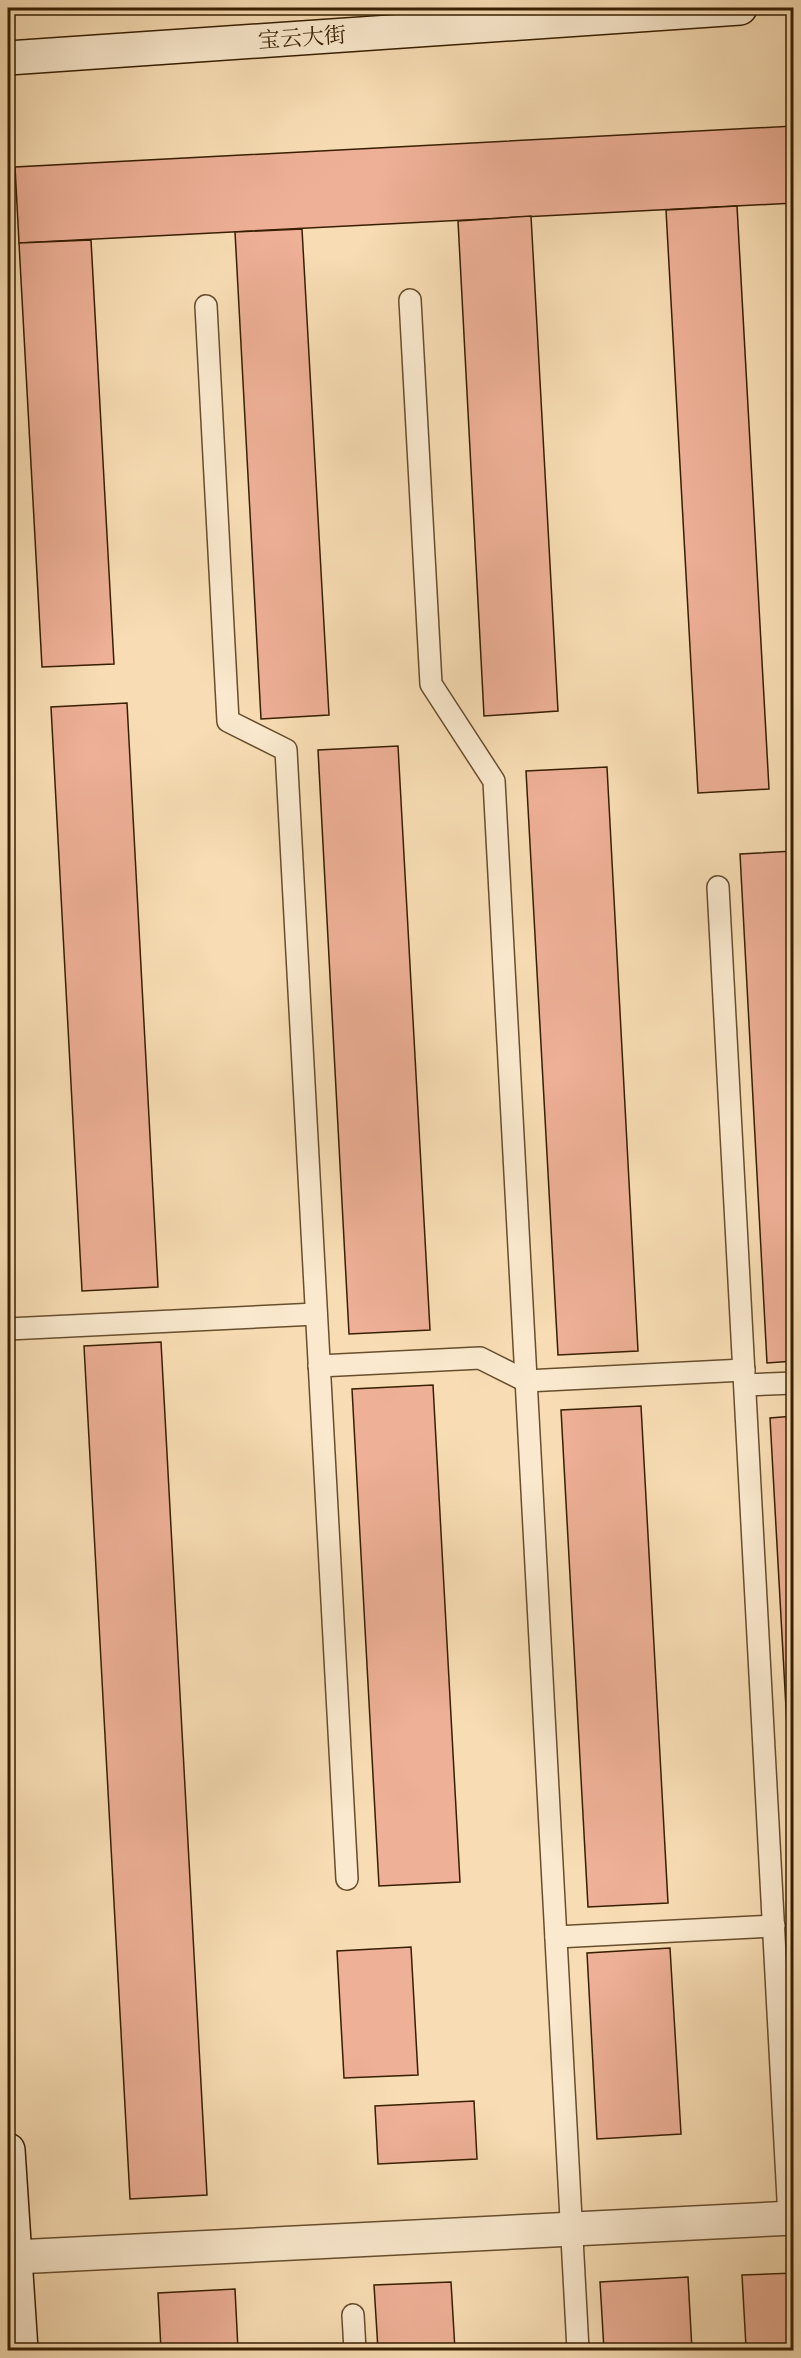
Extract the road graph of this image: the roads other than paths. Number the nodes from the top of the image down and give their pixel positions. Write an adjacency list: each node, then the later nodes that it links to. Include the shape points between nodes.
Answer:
1 (740, 8): 2 (street, 宝云大街)
2 (8, 58)
3 (410, 300): 10 (lane, via 430,684 494,781)
4 (206, 306): 6 (lane, via 228,721 286,750)
5 (718, 887): 9 (lane)
6 (316, 1314): 7 (lane); 8 (lane)
7 (8, 1329)
8 (319, 1366): 10 (lane, via 480,1358); 12 (lane)
9 (744, 1377): 10 (lane); 11 (lane); 13 (lane)
10 (526, 1381): 14 (lane)
11 (794, 1383)
12 (347, 1879)
13 (774, 1926): 14 (lane); 17 (lane)
14 (556, 1937): 18 (lane)
15 (8, 2150): 16 (street)
16 (9, 2184): 19 (street)
17 (791, 2218): 18 (street)
18 (572, 2229): 19 (street); 23 (lane)
19 (15, 2257): 21 (street)
20 (353, 2315): 22 (lane)
21 (21, 2350)
22 (355, 2350)
23 (578, 2350)

